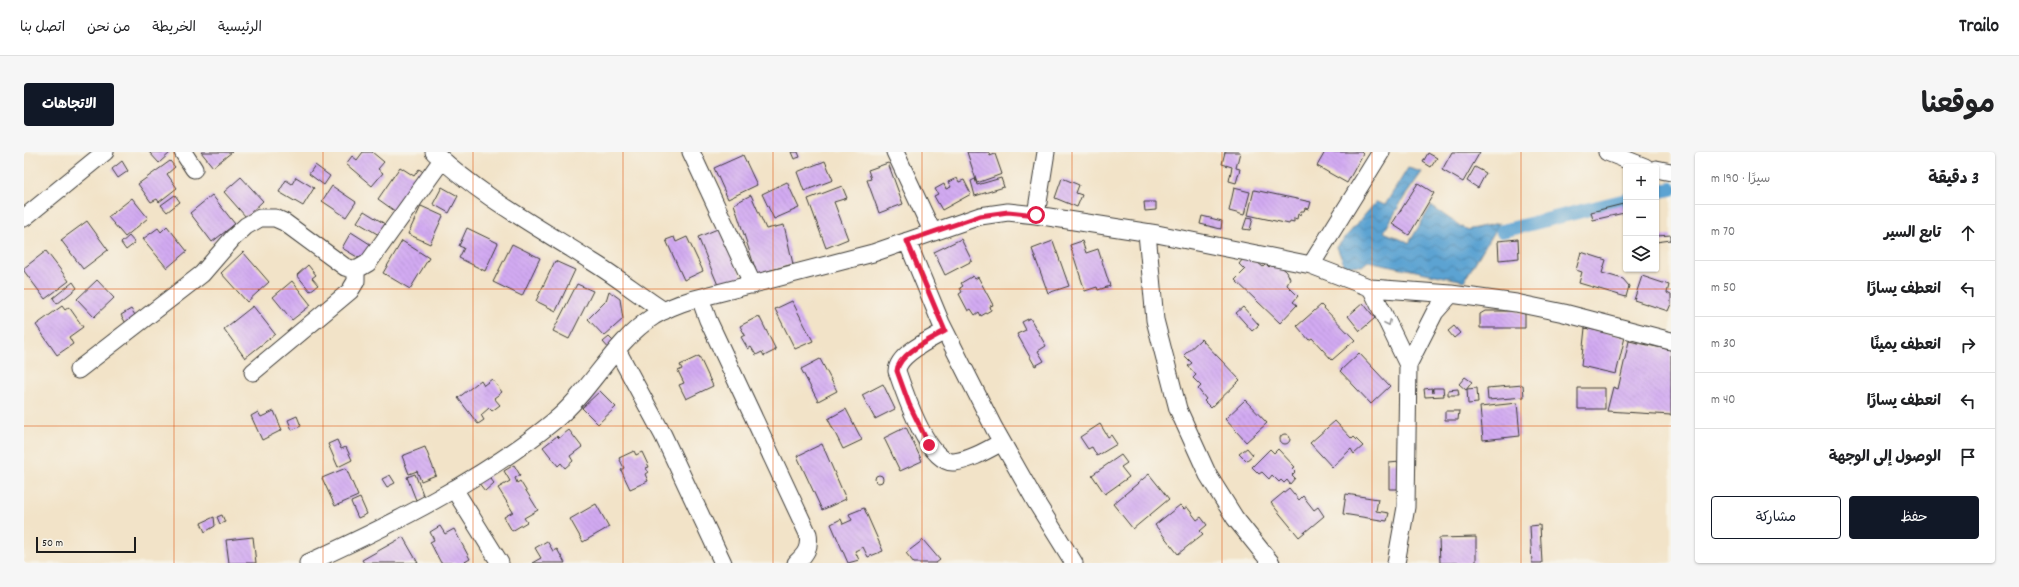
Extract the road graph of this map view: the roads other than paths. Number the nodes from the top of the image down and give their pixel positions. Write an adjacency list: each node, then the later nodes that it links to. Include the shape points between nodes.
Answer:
1 (105, 152): 14 (street)
2 (183, 152): 10 (street)
3 (691, 152): 20 (street)
4 (894, 152): 15 (street)
5 (1046, 152): 13 (street)
6 (1381, 152): 18 (street)
7 (1608, 152): 9 (street)
8 (437, 156): 19 (street, via 376,254); 24 (street, via 494,199 592,261)
9 (1638, 164)
10 (194, 169)
11 (1659, 170): 12 (street)
12 (1671, 172)
13 (1036, 215): 15 (street, via 1008,212 980,216); 16 (street)
14 (24, 218)
15 (932, 231): 17 (street)
16 (1147, 232): 18 (street); 38 (street, via 1155,320 1178,409 1208,475 1235,518)
17 (907, 241): 20 (street, via 873,253); 25 (street)
18 (1311, 265): 21 (street)
19 (356, 270): 29 (street, via 345,267 284,222 275,218 260,218 233,238 202,274); 30 (street, via 356,281 350,290)
20 (753, 285): 23 (street)
21 (1371, 288): 22 (street); 28 (street, one-way to 28)
22 (1451, 294): 26 (street, via 1564,313); 28 (street, via 1435,312)
23 (700, 298): 24 (street, via 674,305); 36 (street, via 806,530 808,548 805,555)
24 (664, 311): 27 (street, via 635,331)
25 (945, 331): 31 (street); 31 (street, via 908,354 897,366 909,404 926,438 944,460 952,462 967,459)
26 (1671, 341)
27 (617, 350): 32 (street, via 586,390 555,420 517,449); 35 (street, via 664,435)
28 (1408, 365): 39 (street, via 1406,507)
29 (78, 370)
30 (253, 372)
31 (1002, 442): 37 (street)
32 (454, 489): 33 (street, via 363,538); 34 (street)
33 (308, 563)
34 (500, 563)
35 (723, 563)
36 (796, 563)
37 (1074, 563)
38 (1271, 563)
39 (1396, 563)

